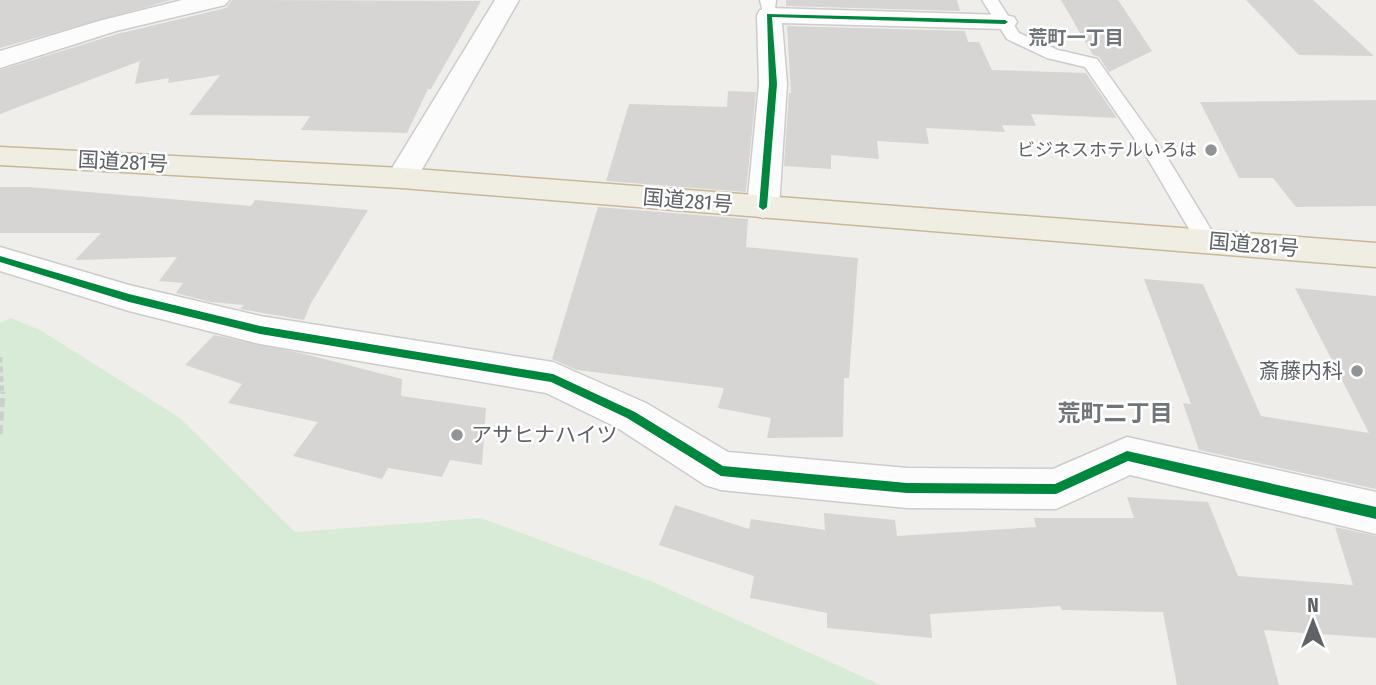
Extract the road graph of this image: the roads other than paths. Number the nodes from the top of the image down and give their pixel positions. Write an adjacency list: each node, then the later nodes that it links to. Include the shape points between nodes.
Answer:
1 (217, 0): 6 (street, via 163,10)
2 (507, 0): 8 (street)
3 (989, 0): 5 (lane)
4 (768, 8): 5 (street); 9 (street, via 773,84)
5 (1005, 22): 10 (lane, via 1013,36 1053,54 1091,63 1155,154)
6 (0, 60)
7 (4, 160): 8 (highway, 国道281号)
8 (402, 178): 9 (highway, 国道281号)
9 (763, 207): 10 (highway, 国道281号)
10 (1207, 242): 11 (highway, 国道281号)
11 (1376, 255)
12 (0, 259): 13 (street, via 129,298 260,330 552,378 631,415 720,471 907,488 1056,489 1127,456)
13 (1376, 513)

